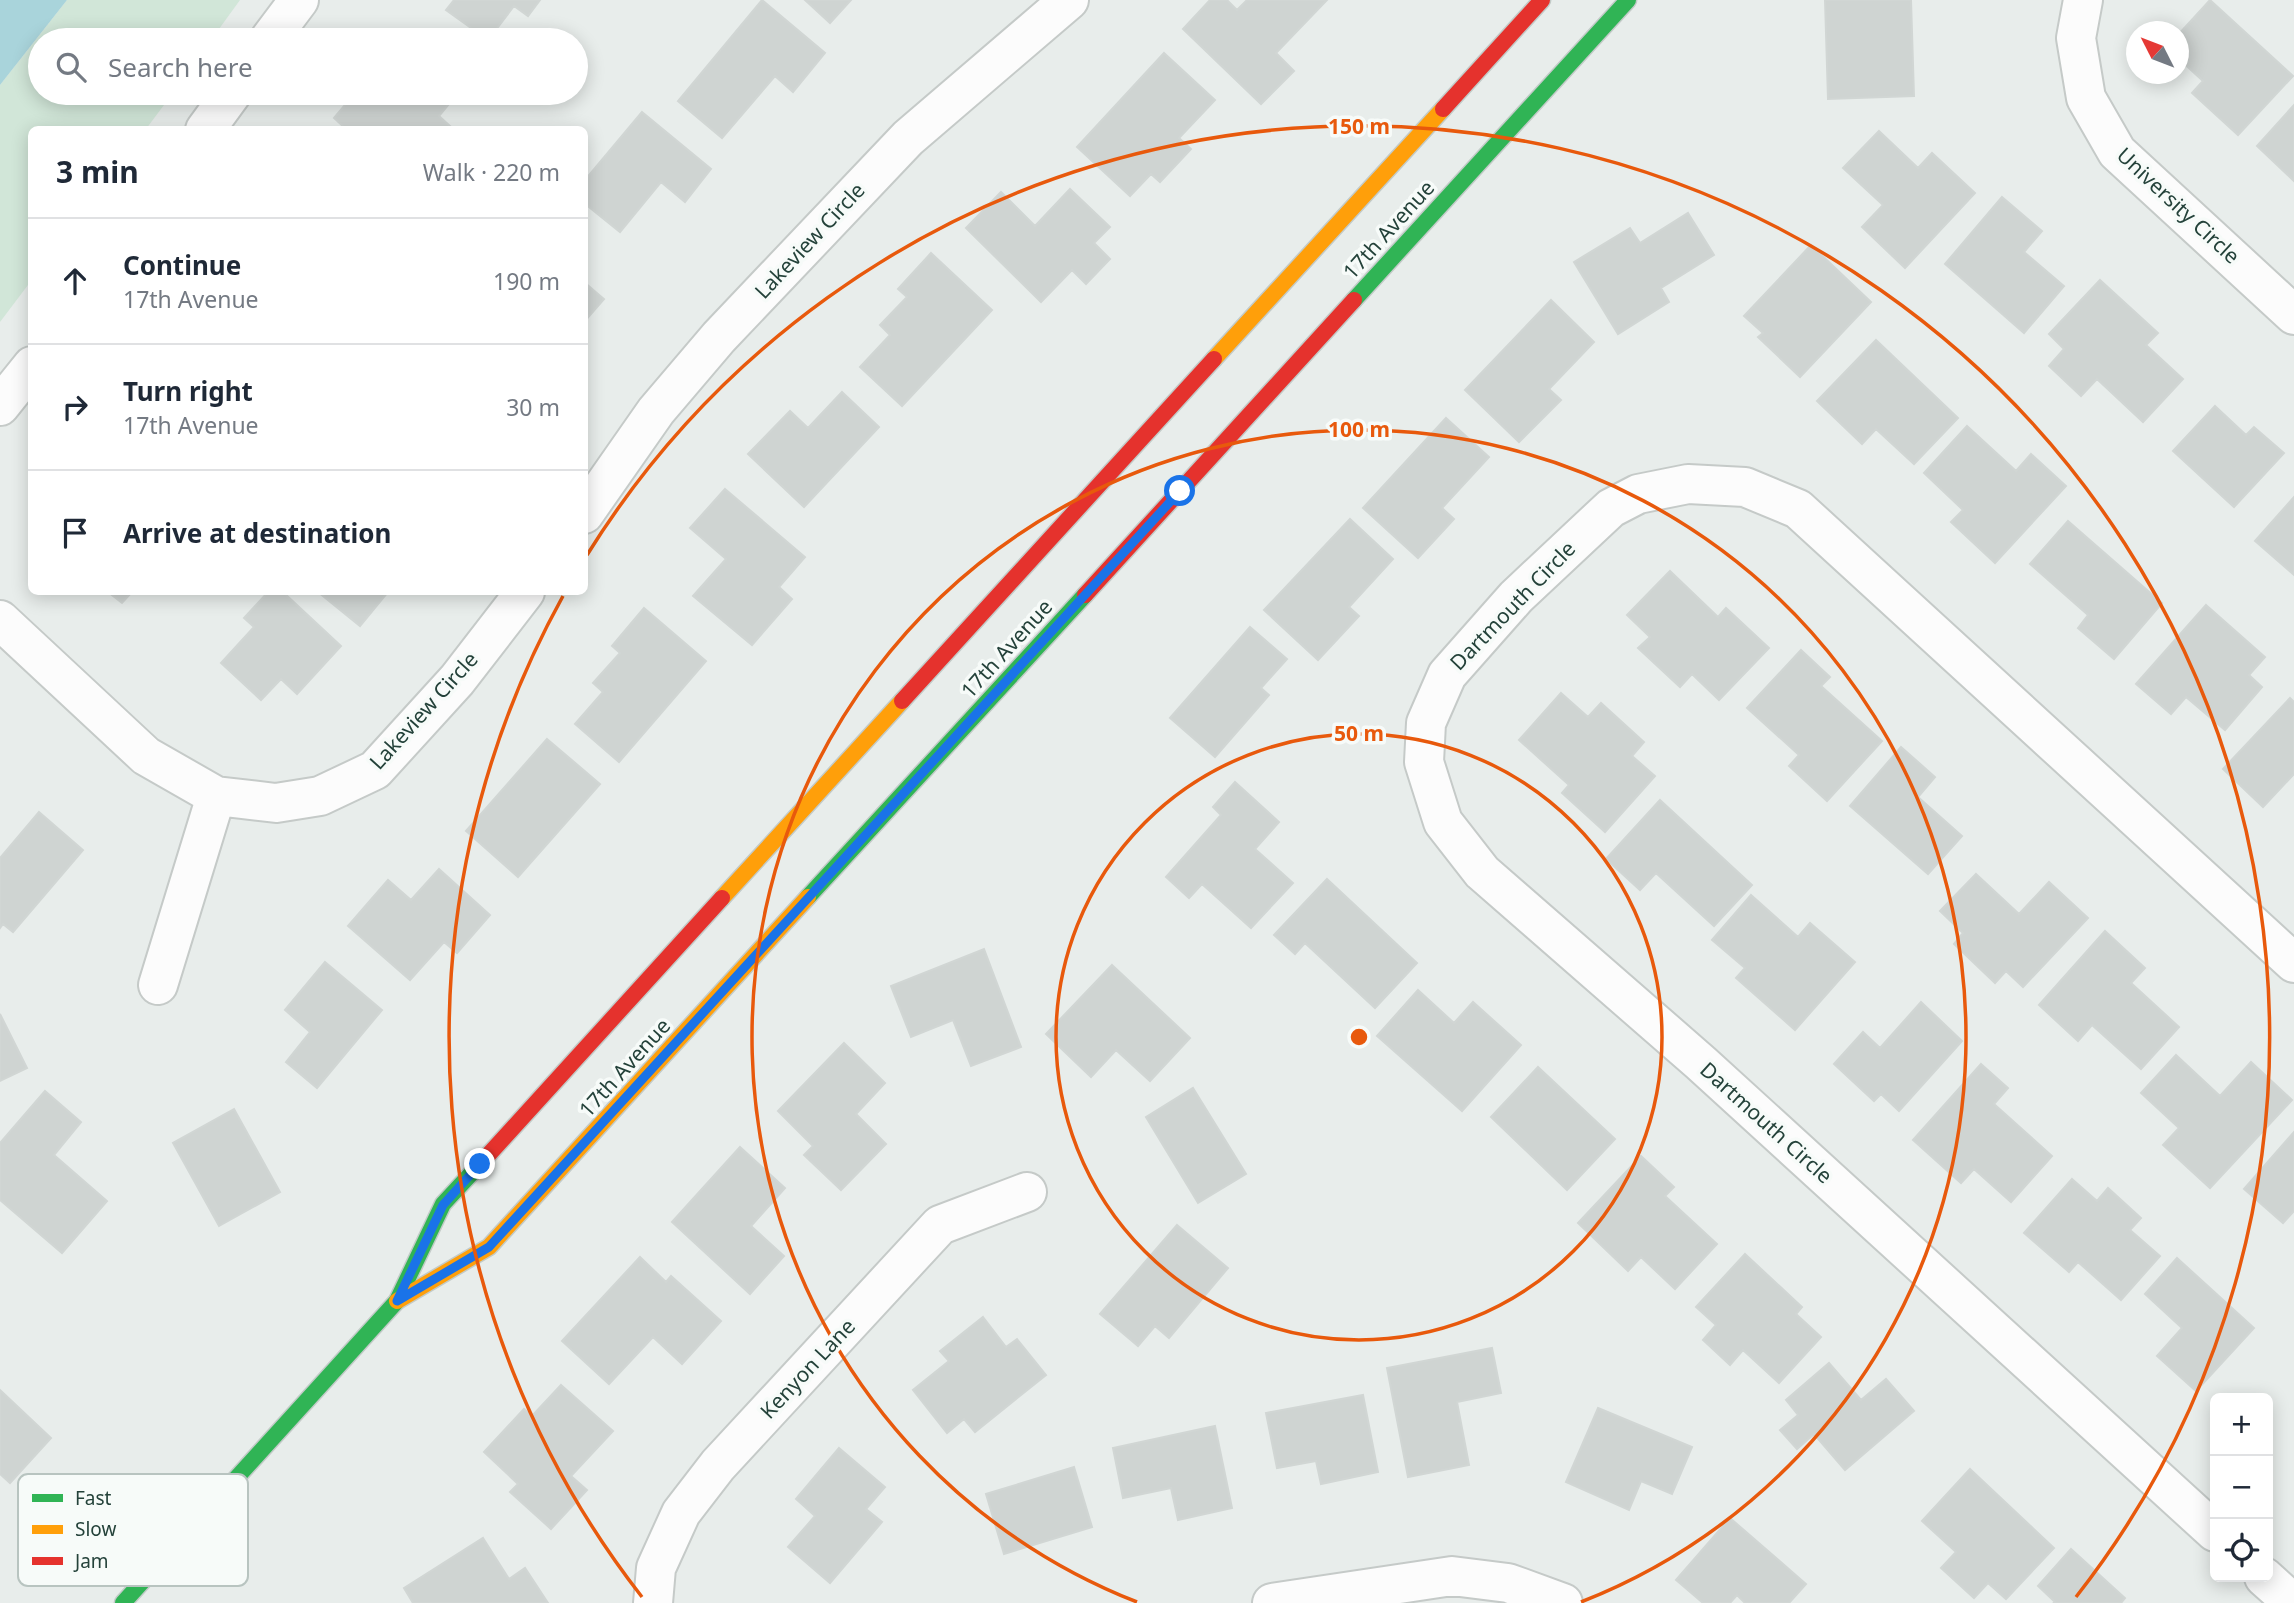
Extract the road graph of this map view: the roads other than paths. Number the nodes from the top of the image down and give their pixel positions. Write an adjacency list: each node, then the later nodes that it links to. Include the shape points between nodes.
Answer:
1 (299, 0): 6 (street)
2 (1069, 0): 12 (street, Lakeview Circle, via 908,138 729,327 656,411)
3 (1542, 0): 19 (main road, 17th Avenue, via 443,1205)
4 (1628, 0): 19 (main road, 17th Avenue, via 489,1247)
5 (2084, 0): 9 (street, University Circle, via 2076,38 2086,98 2117,152)
6 (278, 28)
7 (223, 105): 8 (street)
8 (208, 126)
9 (2294, 315)
10 (28, 371): 11 (street)
11 (0, 406)
12 (588, 508)
13 (523, 595): 15 (street, Lakeview Circle, via 457,680 375,770 320,796 276,803)
14 (0, 621): 15 (street, Lakeview Circle, via 146,756)
15 (216, 796): 17 (street)
16 (2294, 963): 21 (street, Dartmouth Circle, via 1798,509 1745,487 1688,484 1638,494 1611,508 1516,597 1447,675 1426,723 1424,762 1443,822 1482,872 1711,1073)
17 (158, 985)
18 (1027, 1192): 25 (street, Kenyon Lane, via 940,1225 718,1465 681,1513 656,1568)
19 (397, 1301): 20 (main road, 17th Avenue)
20 (240, 1474)
21 (2210, 1527)
22 (2270, 1582): 28 (street)
23 (138, 1586): 24 (main road, 17th Avenue)
24 (123, 1603)
25 (653, 1603)
26 (1272, 1603): 27 (street, via 1452,1576 1508,1583)
27 (1563, 1603)
28 (2293, 1603)

